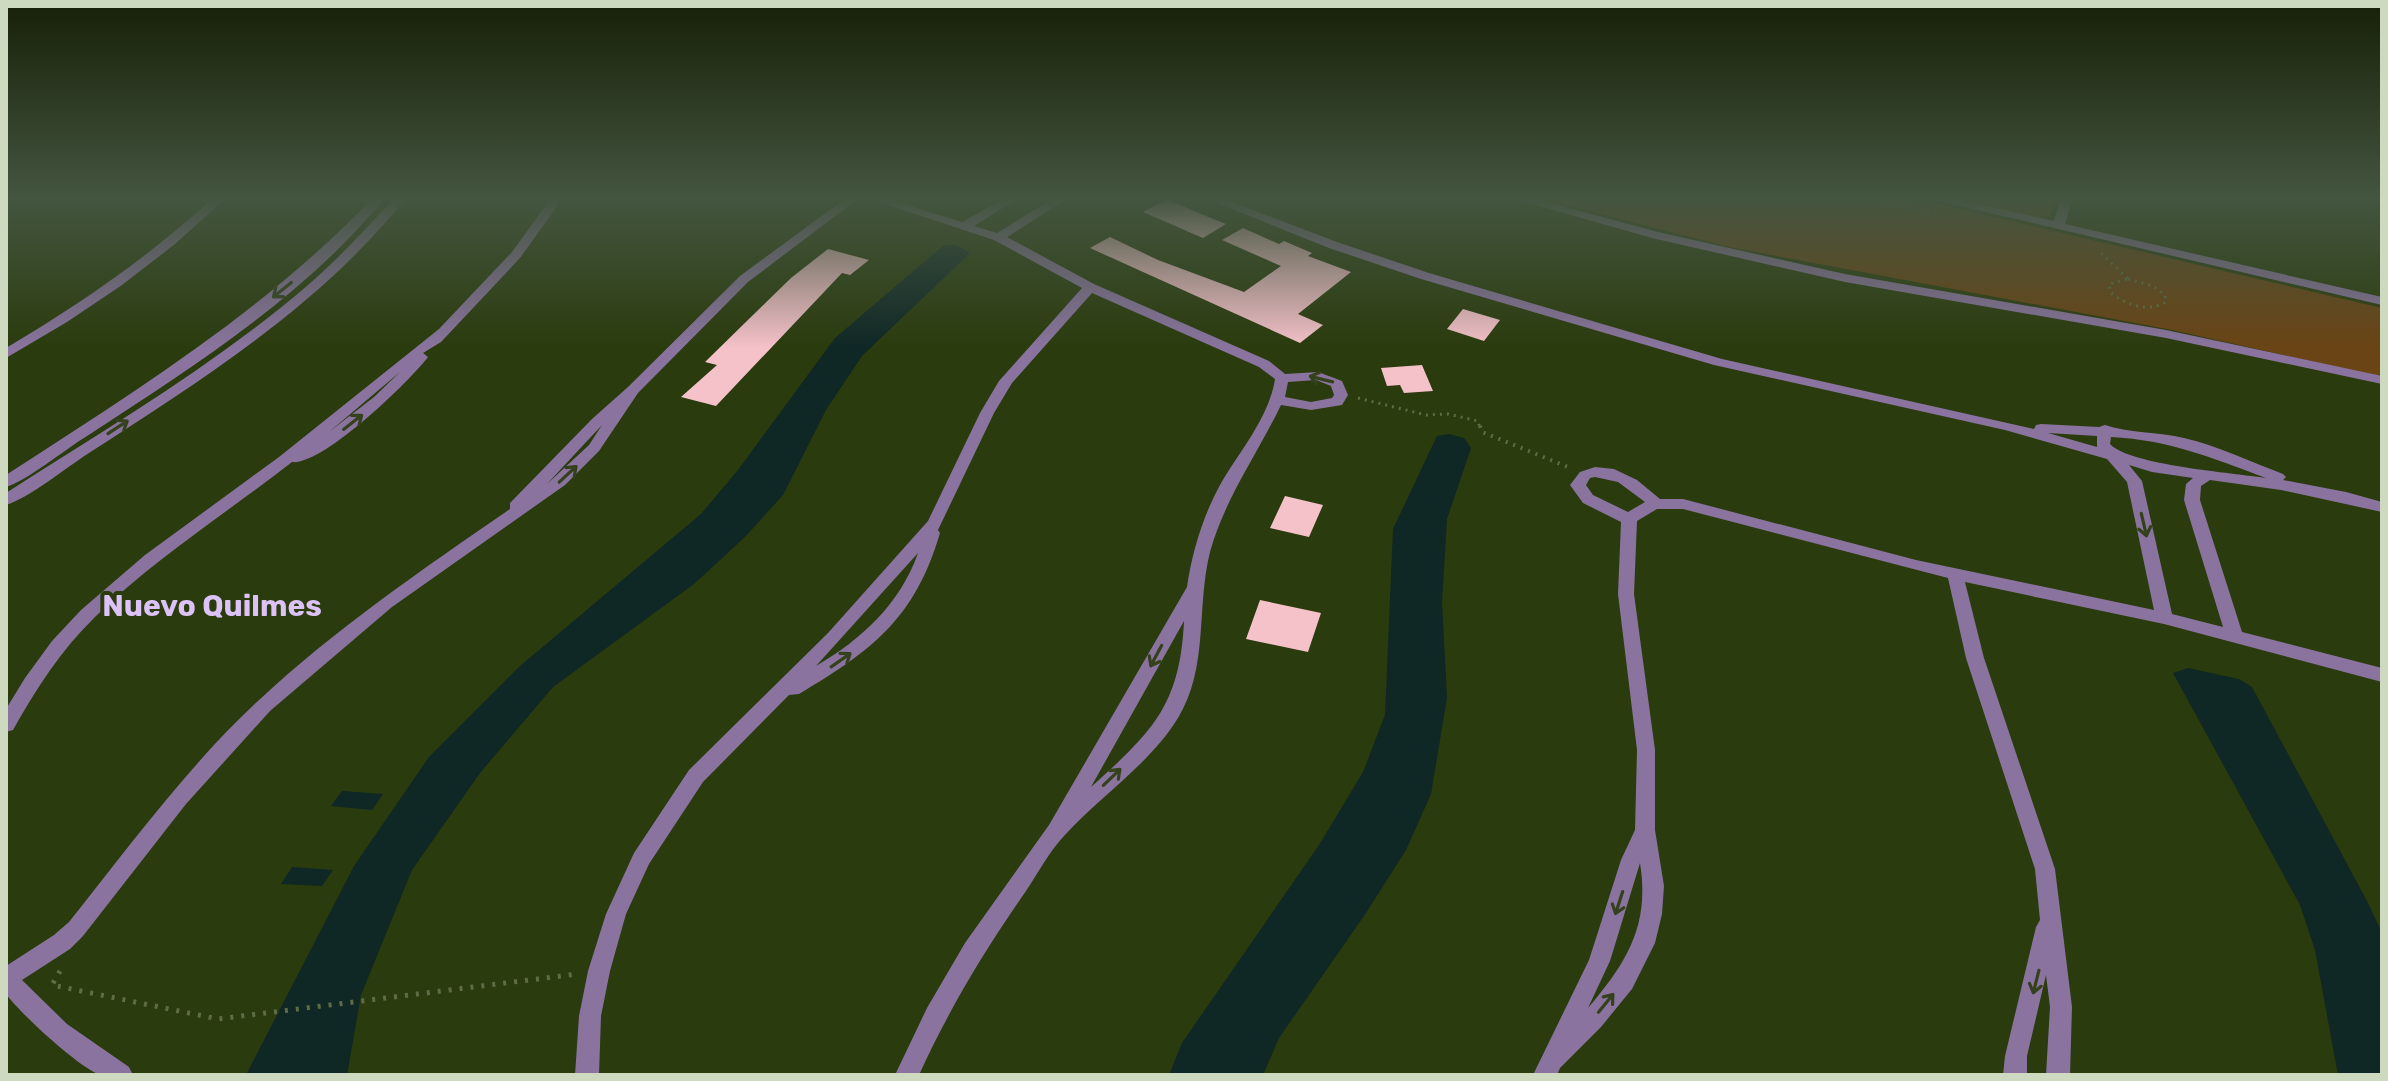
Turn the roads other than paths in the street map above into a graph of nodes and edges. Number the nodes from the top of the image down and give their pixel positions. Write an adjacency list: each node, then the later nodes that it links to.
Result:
1 (161, 248): 12 (street)
2 (329, 248): 18 (street, one-way to 18)
3 (352, 248): 19 (street, one-way to 3)
4 (521, 248): 36 (street)
5 (785, 248): 40 (street)
6 (1019, 248): 10 (street)
7 (1346, 248): 16 (street)
8 (1713, 248): 14 (street)
9 (2158, 248): 11 (street)
10 (1090, 287): 13 (street); 29 (street)
11 (2382, 301)
12 (6, 354)
13 (1282, 378): 15 (street); 15 (street, one-way to 13)
14 (2382, 380)
15 (1279, 400): 31 (street)
16 (2007, 426): 17 (street); 21 (street)
17 (2105, 429): 20 (street); 21 (street)
18 (71, 439): 19 (street); 23 (street)
19 (91, 444): 25 (street)
20 (2199, 447): 22 (street); 24 (street)
21 (2112, 456): 22 (street); 32 (street, one-way to 32)
22 (2206, 475): 24 (street); 33 (street)
23 (6, 482)
24 (2353, 499): 27 (street)
25 (6, 500)
26 (1655, 503): 28 (street); 28 (street); 30 (street)
27 (2382, 507)
28 (1629, 519): 37 (street)
29 (935, 523): 35 (street); 35 (street, one-way to 29)
30 (1955, 574): 32 (street); 39 (street)
31 (1195, 588): 38 (street, one-way to 38); 38 (street, one-way to 31)
32 (2164, 618): 33 (street)
33 (2234, 635): 34 (street)
34 (2382, 675)
35 (774, 700): 43 (street)
36 (6, 725)
37 (1645, 830): 41 (street, one-way to 41); 41 (street, one-way to 37)
38 (1056, 831): 44 (street)
39 (2051, 906): 45 (street, one-way to 45); 46 (street)
40 (7, 977): 42 (street)
41 (1549, 1068)
42 (121, 1075)
43 (587, 1075)
44 (907, 1075)
45 (2015, 1075)
46 (2058, 1075)

